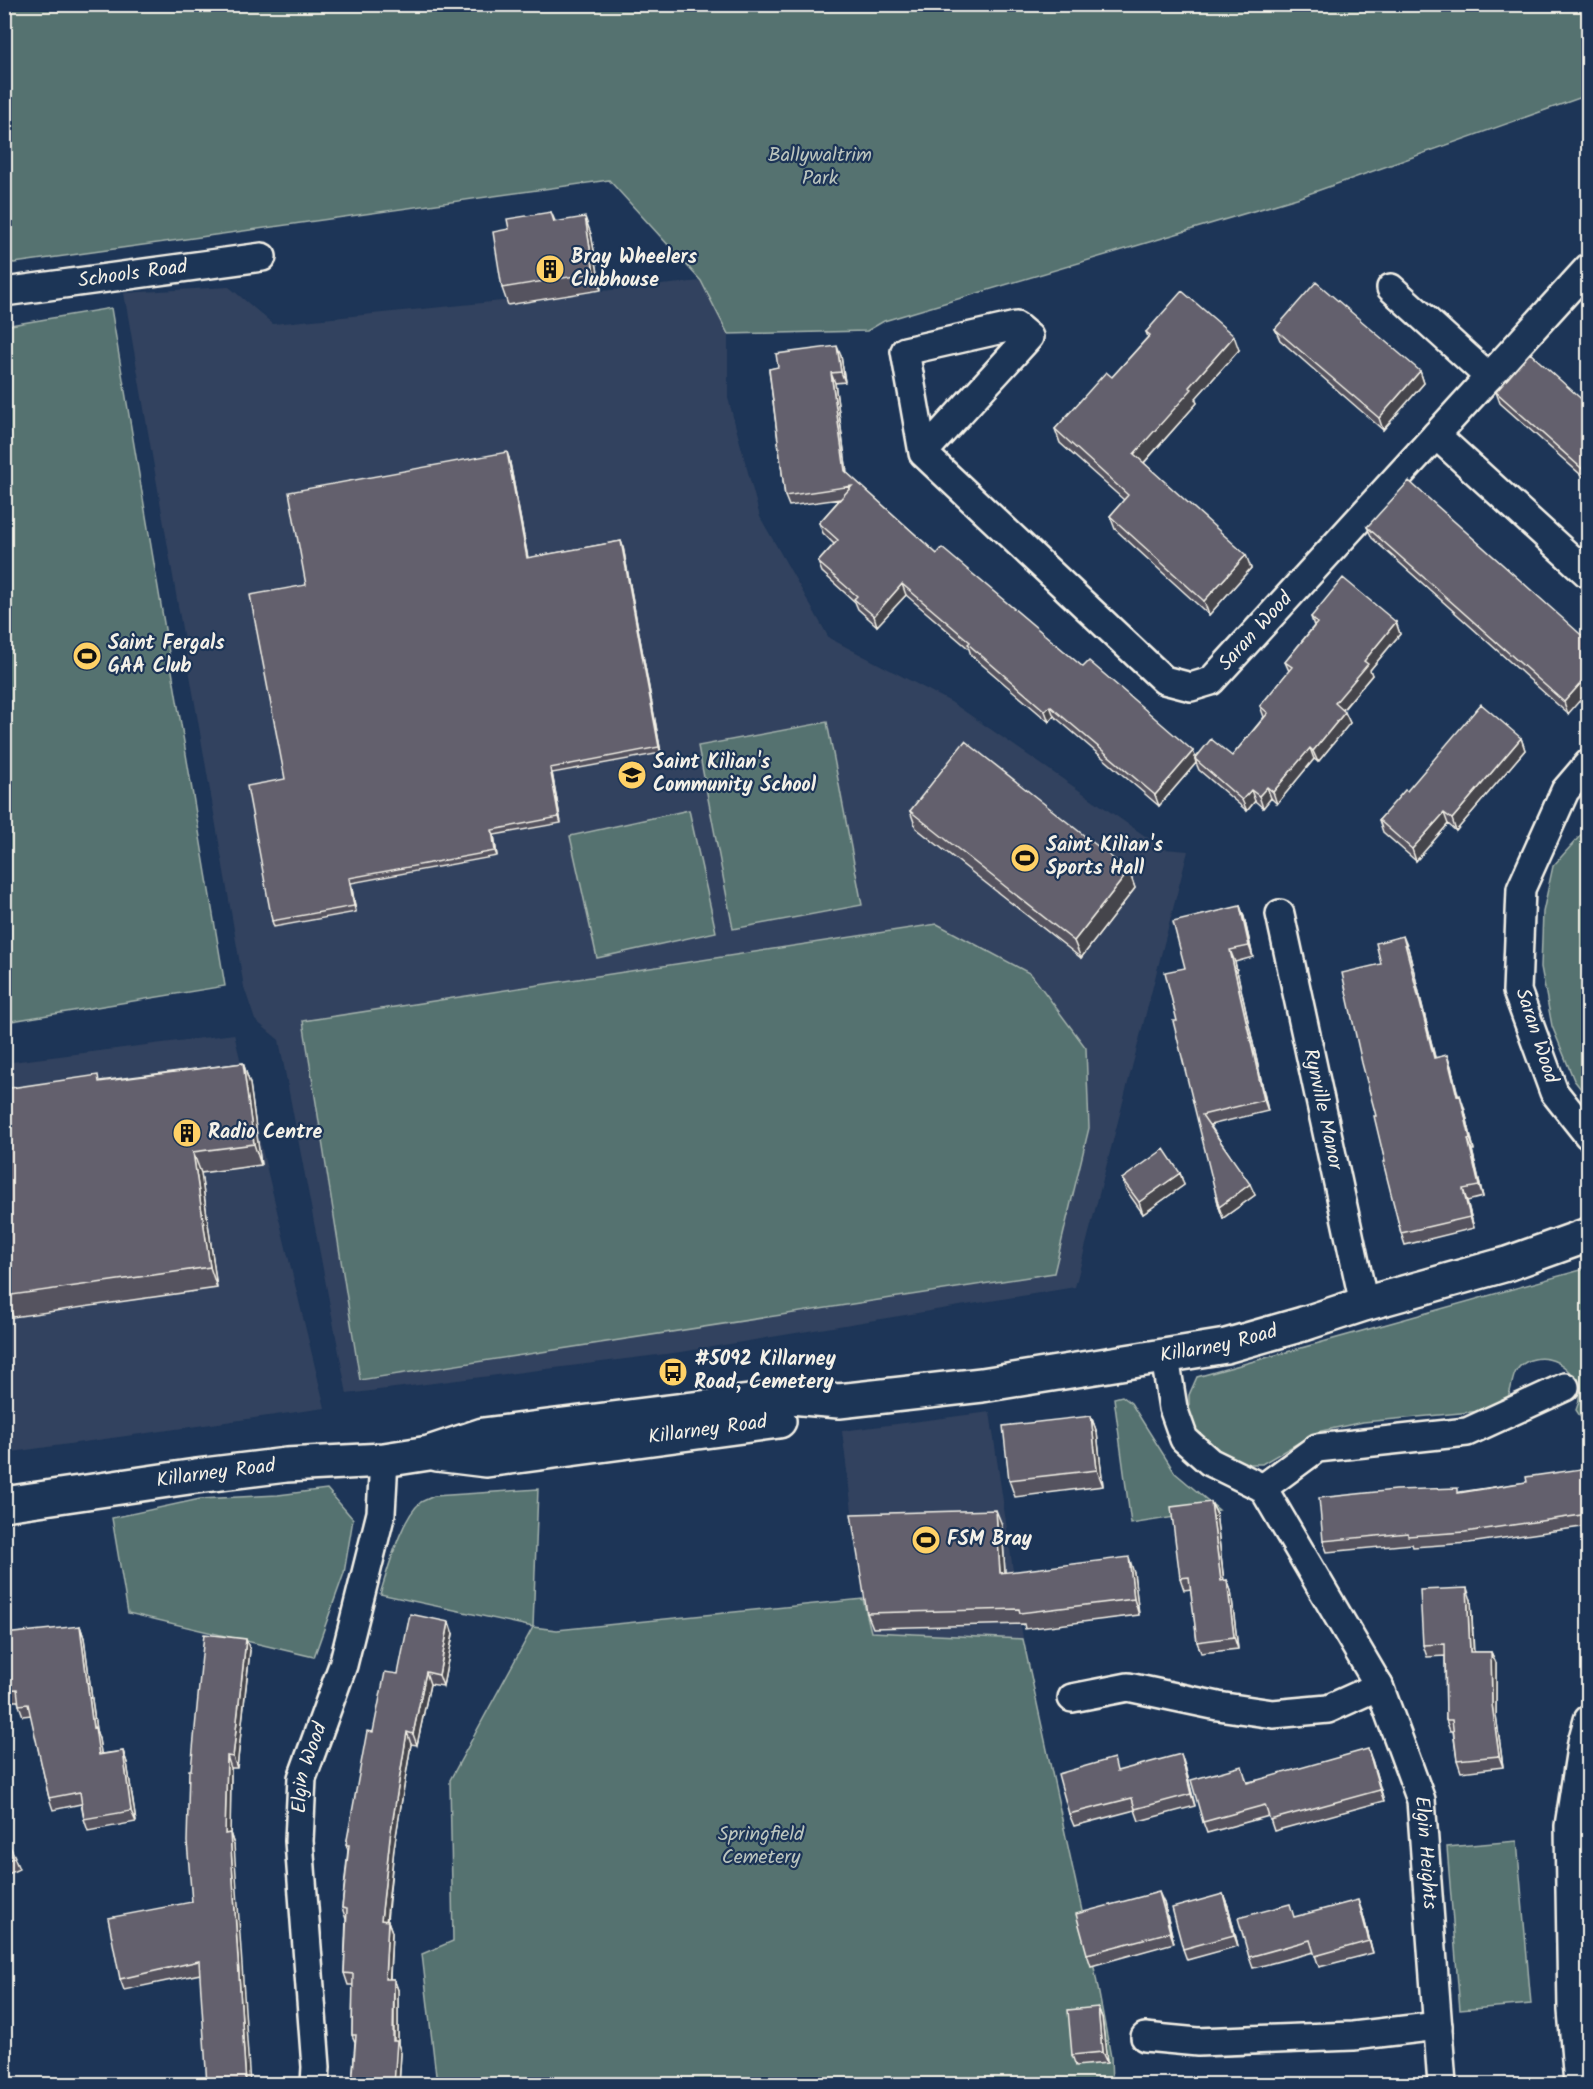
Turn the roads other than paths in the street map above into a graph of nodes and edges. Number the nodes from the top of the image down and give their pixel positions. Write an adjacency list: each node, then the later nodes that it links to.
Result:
1 (262, 258): 4 (street, Schools Road)
2 (1588, 268): 5 (street, Saran Wood)
3 (1391, 288): 5 (street)
4 (4, 292)
5 (1489, 377): 6 (street, Saran Wood)
6 (1436, 435): 7 (street, Saran Wood); 8 (street)
7 (923, 453): 7 (street)
8 (1588, 574)
9 (1588, 764): 11 (street, Saran Wood)
10 (1280, 914): 13 (street, Rynville Manor)
11 (1588, 1135)
12 (1588, 1235): 13 (main road, Killarney Road)
13 (1364, 1304): 14 (main road, Killarney Road)
14 (1165, 1357): 16 (main road, Killarney Road); 17 (street)
15 (1565, 1387): 17 (street)
16 (384, 1460): 18 (main road, Killarney Road); 24 (street, Elgin Wood)
17 (1263, 1488): 19 (street, Elgin Heights)
18 (4, 1504)
19 (1379, 1686): 20 (street); 22 (street, Elgin Heights)
20 (1072, 1698)
21 (1588, 1720): 26 (street)
22 (1438, 2025): 23 (street); 25 (street, Elgin Heights)
23 (1145, 2037)
24 (315, 2085)
25 (1442, 2085)
26 (1578, 2085)

